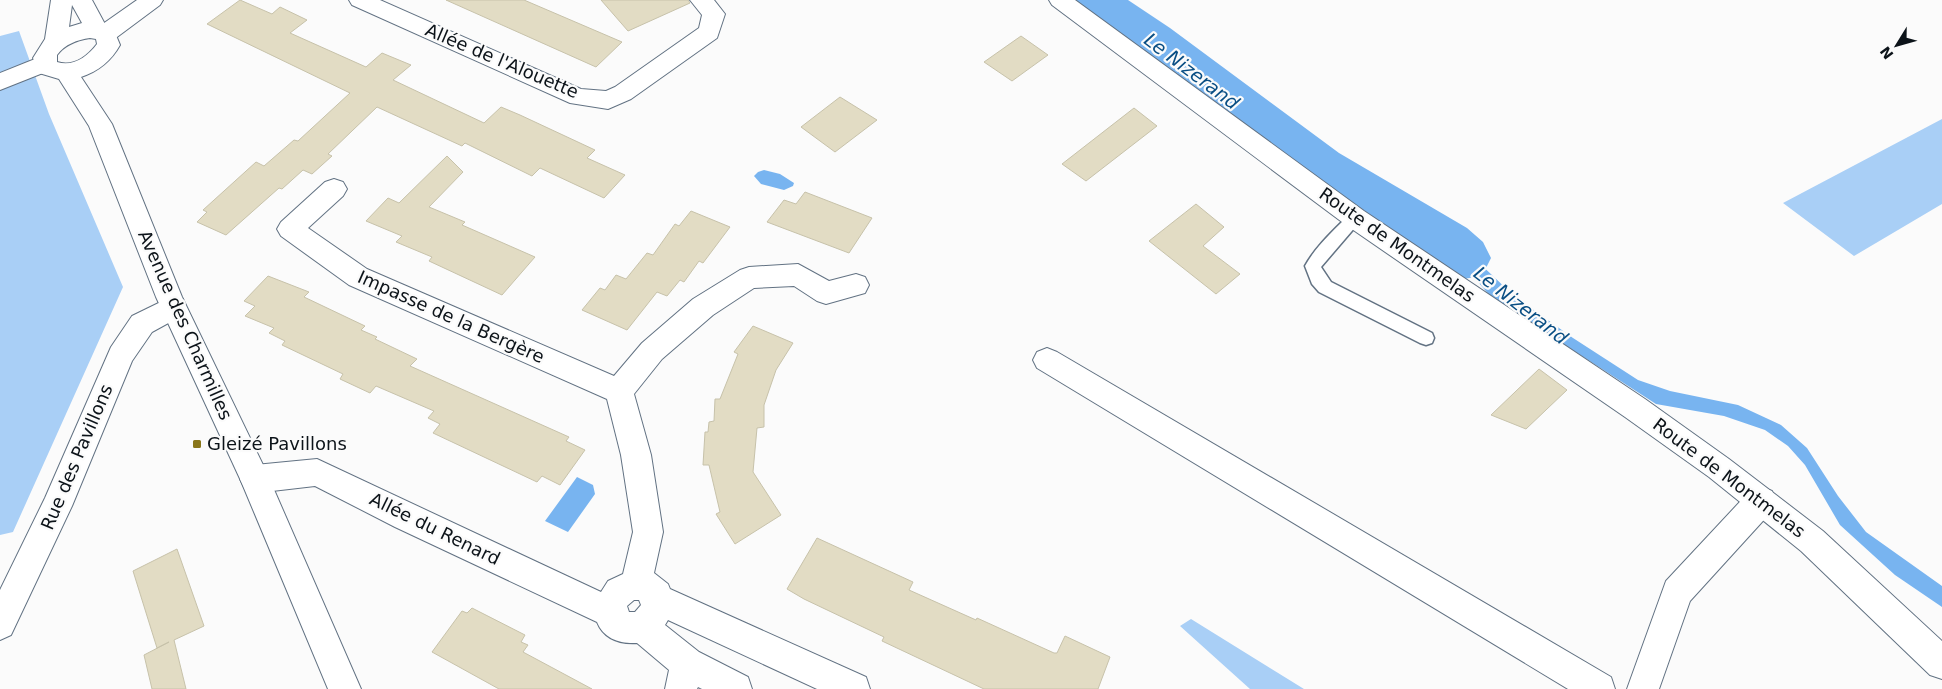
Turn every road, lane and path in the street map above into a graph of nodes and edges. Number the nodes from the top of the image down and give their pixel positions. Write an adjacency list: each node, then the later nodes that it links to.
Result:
1 (62, 0): 8 (street)
2 (81, 0): 7 (street)
3 (152, 0): 7 (street)
4 (360, 0): 5 (street, Allée de l'Alouette)
5 (701, 0)
6 (1060, 0): 15 (street, Route de Montmelas)
7 (101, 32): 8 (street); 9 (street, Avenue des Charmilles)
8 (56, 42): 10 (street)
9 (99, 59): 11 (street); 13 (street, Avenue des Charmilles)
10 (45, 63): 11 (street); 12 (street)
11 (66, 72): 13 (street, Avenue des Charmilles)
12 (0, 82)
13 (100, 124): 17 (street, Avenue des Charmilles)
14 (334, 189): 20 (street, Impasse de la Bergère)
15 (1355, 218): 18 (lane); 22 (street, Route de Montmelas)
16 (856, 285): 20 (street)
17 (173, 307): 21 (street, Avenue des Charmilles); 25 (street, Rue des Pavillons)
18 (1426, 338)
19 (1047, 360): 32 (street)
20 (619, 391): 23 (street)
21 (255, 479): 24 (street, Allée du Renard); 29 (street, Avenue des Charmilles)
22 (1761, 500): 27 (street, Route de Montmelas); 33 (street)
23 (646, 591): 24 (street); 26 (street); 31 (street)
24 (610, 612): 26 (street)
25 (0, 624)
26 (642, 627): 28 (street)
27 (1942, 663)
28 (684, 677): 30 (street)
29 (345, 689)
30 (736, 689)
31 (854, 689)
32 (1599, 689)
33 (1643, 689)

